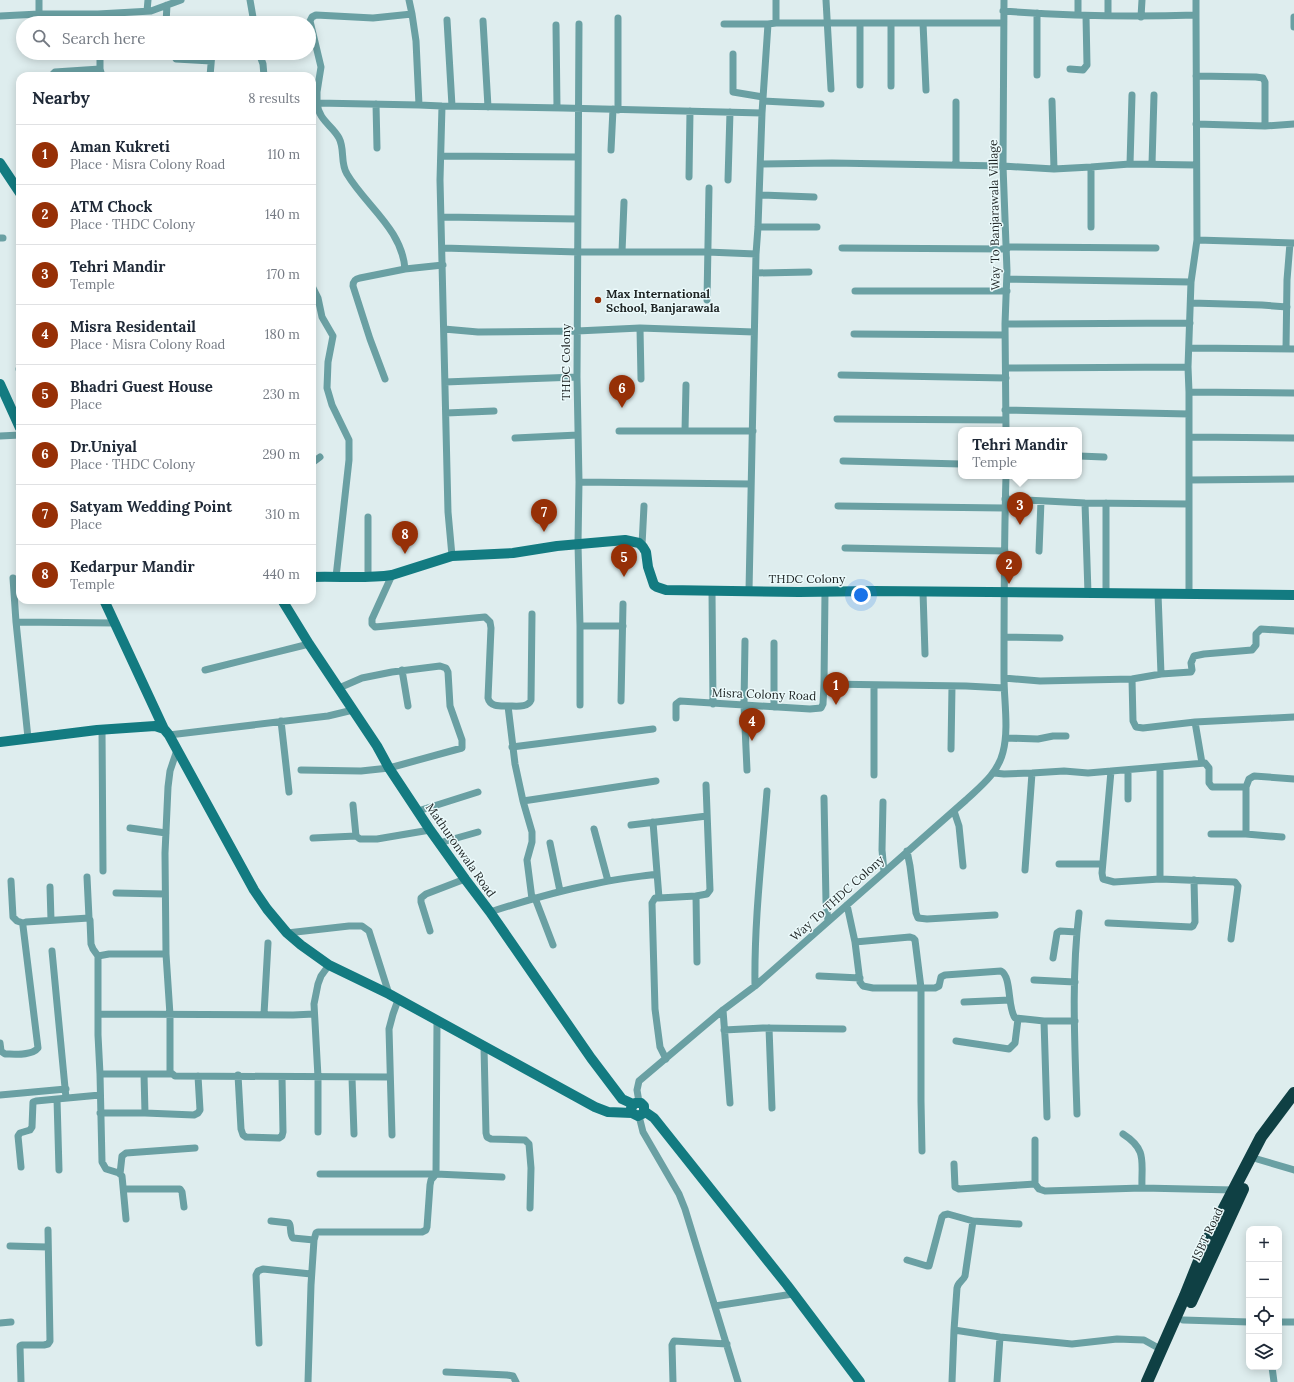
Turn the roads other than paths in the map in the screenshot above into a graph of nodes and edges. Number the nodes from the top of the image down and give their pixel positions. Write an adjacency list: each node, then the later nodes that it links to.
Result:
1 (39, 0): 17 (street)
2 (148, 0): 14 (street)
3 (182, 0): 13 (street)
4 (250, 0): 23 (street)
5 (409, 0): 19 (street)
6 (776, 0): 34 (street)
7 (826, 0): 33 (street)
8 (1004, 0): 15 (street, Way To Banjarawala Village)
9 (1078, 0): 20 (street)
10 (1108, 0): 26 (street)
11 (1142, 0): 28 (street)
12 (1196, 0): 27 (street)
13 (166, 5): 14 (street); 22 (street)
14 (147, 11): 18 (street)
15 (1003, 11): 16 (street); 41 (street, Way To Banjarawala Village)
16 (1037, 13): 20 (street); 54 (street)
17 (39, 14): 18 (street); 21 (street)
18 (98, 14)
19 (412, 14): 24 (street); 68 (street)
20 (1078, 15): 25 (street)
21 (0, 16)
22 (166, 16)
23 (253, 16)
24 (314, 16)
25 (1086, 16): 26 (street); 50 (street)
26 (1108, 16): 28 (street)
27 (1196, 16): 28 (street); 55 (street)
28 (1140, 17)
29 (1294, 17): 43 (street)
30 (618, 18): 74 (street)
31 (447, 20): 70 (street)
32 (483, 21): 71 (street)
33 (827, 22): 34 (street); 35 (street); 58 (street)
34 (776, 23): 40 (street)
35 (860, 23): 36 (street); 56 (street)
36 (891, 23): 37 (street); 57 (street)
37 (923, 23): 41 (street); 59 (street)
38 (579, 24): 73 (street, THDC Colony)
39 (724, 24): 40 (street)
40 (768, 24): 62 (street)
41 (1003, 24): 91 (street, Way To Banjarawala Village)
42 (556, 26): 72 (street)
43 (1294, 27)
44 (316, 46): 65 (street)
45 (733, 54): 62 (street)
46 (100, 60): 51 (street)
47 (194, 60): 49 (street)
48 (262, 60): 53 (street)
49 (212, 61): 52 (street)
50 (1070, 70)
51 (101, 72)
52 (211, 72)
53 (264, 72)
54 (1037, 75)
55 (1196, 76): 78 (street); 80 (street)
56 (860, 85)
57 (891, 86)
58 (832, 89)
59 (926, 90)
60 (1132, 95): 87 (street)
61 (1154, 95): 88 (street)
62 (763, 99): 67 (street); 77 (street)
63 (1052, 101): 93 (street)
64 (956, 102): 90 (street)
65 (317, 103): 66 (street); 117 (street)
66 (376, 104): 68 (street); 81 (street)
67 (820, 104)
68 (419, 105): 69 (street)
69 (442, 106): 70 (street); 83 (street)
70 (452, 106): 71 (street)
71 (488, 107): 72 (street)
72 (557, 108): 73 (street)
73 (579, 109): 74 (street); 84 (street, THDC Colony)
74 (615, 110): 75 (street); 82 (street)
75 (690, 111): 76 (street); 94 (street)
76 (730, 112): 77 (street); 95 (street)
77 (762, 113): 86 (street)
78 (1196, 124): 80 (street); 89 (street)
79 (1294, 124): 80 (street)
80 (1265, 126)
81 (377, 148)
82 (611, 150)
83 (441, 156): 84 (street); 101 (street)
84 (578, 157): 102 (street, THDC Colony)
85 (0, 163): 96 (street)
86 (761, 164): 90 (street); 98 (street)
87 (1130, 164): 88 (street); 92 (street)
88 (1152, 164): 89 (street)
89 (1196, 165): 106 (street)
90 (956, 166): 91 (street)
91 (1003, 166): 93 (street); 110 (street, Way To Banjarawala Village)
92 (1090, 167): 93 (street); 105 (street)
93 (1054, 169)
94 (689, 177)
95 (728, 180)
96 (16, 187)
97 (709, 188): 114 (street)
98 (760, 195): 99 (street); 103 (street)
99 (814, 197)
100 (624, 202): 113 (street)
101 (442, 217): 102 (street); 108 (street)
102 (577, 219): 112 (street, THDC Colony)
103 (758, 227): 104 (street); 115 (street)
104 (817, 227)
105 (1091, 227)
106 (1198, 240): 107 (street); 121 (street)
107 (1292, 243): 127 (street)
108 (442, 248): 112 (street); 116 (street)
109 (842, 248): 110 (street)
110 (1007, 248): 111 (street); 120 (street, Way To Banjarawala Village)
111 (1156, 248)
112 (578, 252): 113 (street); 132 (street, THDC Colony)
113 (622, 252): 114 (street)
114 (708, 252): 115 (street); 125 (street)
115 (756, 254): 119 (street)
116 (442, 265): 117 (street); 131 (street)
117 (405, 268): 145 (street)
118 (809, 272): 119 (street)
119 (756, 273): 133 (street)
120 (1007, 279): 121 (street); 123 (street, Way To Banjarawala Village)
121 (1191, 282): 126 (street)
122 (855, 291): 123 (street)
123 (1007, 291): 129 (street, Way To Banjarawala Village)
124 (316, 294): 196 (street)
125 (707, 300)
126 (1191, 303): 127 (street); 128 (street)
127 (1287, 307): 137 (street)
128 (1190, 323): 129 (street); 136 (street)
129 (1006, 324): 135 (street, Way To Banjarawala Village)
130 (640, 328): 132 (street); 133 (street); 143 (street)
131 (444, 329): 132 (street); 146 (street)
132 (577, 330): 142 (street, THDC Colony)
133 (754, 332): 161 (street)
134 (854, 334): 135 (street)
135 (1005, 335): 140 (street, Way To Banjarawala Village)
136 (1189, 348): 137 (street); 139 (street)
137 (1286, 349): 138 (street)
138 (1294, 349)
139 (1188, 367): 140 (street); 149 (street)
140 (1006, 368): 144 (street, Way To Banjarawala Village)
141 (841, 375): 144 (street)
142 (577, 377): 146 (street); 163 (street, THDC Colony)
143 (641, 378)
144 (1006, 378): 151 (street, Way To Banjarawala Village)
145 (385, 379)
146 (445, 382): 154 (street)
147 (0, 384): 152 (street)
148 (686, 385): 160 (street)
149 (1189, 392): 150 (street); 155 (street)
150 (1294, 393)
151 (1005, 410): 155 (street); 157 (street, Way To Banjarawala Village)
152 (16, 411)
153 (494, 411): 154 (street)
154 (446, 413): 193 (street)
155 (1189, 414): 165 (street)
156 (837, 419): 157 (street)
157 (1006, 420): 158 (street, Way To Banjarawala Village)
158 (1006, 427)
159 (619, 431): 160 (street)
160 (686, 431): 161 (street)
161 (753, 431): 178 (street)
162 (16, 435): 164 (street)
163 (578, 435): 166 (street); 177 (street, THDC Colony)
164 (0, 436)
165 (1189, 437): 167 (street); 176 (street)
166 (515, 438)
167 (1294, 438)
168 (1082, 456): 170 (street)
169 (320, 457): 171 (street)
170 (1104, 457)
171 (316, 460)
172 (843, 461): 173 (street)
173 (958, 464)
174 (1006, 479): 179 (street)
175 (1294, 479): 176 (street)
176 (1189, 480): 183 (street)
177 (579, 482): 178 (street); 188 (street, THDC Colony)
178 (751, 484): 200 (street)
179 (1005, 499): 180 (street); 186 (street)
180 (1041, 501): 181 (street); 192 (street)
181 (1086, 503): 182 (street); 205 (street)
182 (1106, 503): 183 (street); 206 (street)
183 (1189, 504): 208 (street)
184 (644, 506): 189 (street)
185 (838, 506): 186 (street)
186 (1004, 508): 191 (street)
187 (368, 517): 197 (street)
188 (578, 544): 189 (street); 193 (street); 217 (street, THDC Colony)
189 (642, 546): 201 (street, THDC Colony)
190 (845, 548): 191 (street)
191 (1005, 551): 204 (street)
192 (1039, 551)
193 (452, 556): 194 (street)
194 (392, 575): 197 (street); 240 (street)
195 (316, 577): 196 (street)
196 (336, 577): 197 (street)
197 (368, 577)
198 (13, 578): 199 (street)
199 (16, 589)
200 (749, 590): 201 (street, THDC Colony); 202 (street, THDC Colony)
201 (712, 591): 236 (street)
202 (825, 592): 203 (street, THDC Colony); 230 (street, Misra Colony Road)
203 (923, 592): 204 (street, THDC Colony); 225 (street)
204 (1004, 593): 205 (street, THDC Colony); 220 (street)
205 (1088, 593): 206 (street, THDC Colony)
206 (1106, 594): 207 (street, THDC Colony)
207 (1158, 594): 208 (street, THDC Colony); 228 (street)
208 (1189, 594): 209 (street, THDC Colony)
209 (1294, 595)
210 (17, 604): 215 (street)
211 (106, 604): 216 (street)
212 (284, 604): 224 (street, Mathuronwala Road)
213 (623, 604): 218 (street)
214 (532, 614): 240 (street)
215 (16, 622): 216 (street); 251 (street)
216 (115, 623): 249 (street)
217 (580, 626): 218 (street); 237 (street, THDC Colony)
218 (623, 626): 235 (street)
219 (1294, 630): 228 (street)
220 (1004, 637): 221 (street); 231 (street)
221 (1060, 638)
222 (745, 641): 238 (street)
223 (774, 643): 241 (street)
224 (309, 644): 226 (street); 234 (street, Mathuronwala Road)
225 (925, 654)
226 (206, 670)
227 (402, 670): 234 (street); 239 (street); 258 (street)
228 (1161, 674): 229 (street)
229 (1132, 679): 231 (street); 246 (street)
230 (824, 684): 232 (street); 241 (street, Misra Colony Road)
231 (1004, 684): 233 (street); 252 (street, Way To THDC Colony)
232 (874, 685): 233 (street); 266 (street)
233 (952, 686): 255 (street)
234 (339, 688): 242 (street, Mathuronwala Road)
235 (621, 700)
236 (713, 704): 238 (street, Misra Colony Road); 244 (street, Misra Colony Road)
237 (580, 705)
238 (744, 705): 241 (street, Misra Colony Road); 261 (street)
239 (408, 706)
240 (508, 706): 254 (street)
241 (774, 707)
242 (353, 710): 245 (street); 258 (street, Mathuronwala Road)
243 (1294, 717): 246 (street)
244 (676, 718)
245 (281, 721): 249 (street); 272 (street)
246 (1195, 722): 257 (street)
247 (102, 729): 249 (street); 251 (street); 300 (street)
248 (653, 729): 254 (street)
249 (166, 732): 256 (street)
250 (1066, 736): 252 (street)
251 (28, 738): 253 (street)
252 (1006, 738): 264 (street, Way To THDC Colony)
253 (0, 742)
254 (512, 747): 276 (street)
255 (951, 749)
256 (177, 750): 288 (street); 328 (street)
257 (1202, 763): 259 (street); 270 (street)
258 (388, 768): 260 (street); 279 (street, Mathuronwala Road)
259 (1160, 768): 262 (street); 306 (street)
260 (302, 770)
261 (747, 770)
262 (1128, 770): 263 (street); 275 (street)
263 (1110, 771): 265 (street); 298 (street)
264 (994, 773): 265 (street); 280 (street, Way To THDC Colony)
265 (1032, 773): 301 (street)
266 (874, 775)
267 (1294, 779): 270 (street)
268 (656, 781): 276 (street)
269 (706, 785): 281 (street)
270 (1246, 787): 290 (street)
271 (767, 791): 343 (street)
272 (289, 792)
273 (478, 792): 279 (street)
274 (824, 798): 323 (street)
275 (1128, 799)
276 (523, 802): 315 (street)
277 (883, 802): 302 (street)
278 (353, 805): 291 (street)
279 (418, 811): 286 (street, Mathuronwala Road)
280 (954, 811): 296 (street, Way To THDC Colony); 299 (street)
281 (707, 816): 282 (street); 314 (street)
282 (653, 822): 283 (street); 303 (street)
283 (631, 825)
284 (130, 828): 288 (street)
285 (594, 829): 309 (street)
286 (430, 830): 291 (street); 294 (street, Mathuronwala Road)
287 (478, 832): 294 (street)
288 (166, 833): 313 (street)
289 (1211, 834): 290 (street)
290 (1246, 834): 292 (street)
291 (356, 836): 293 (street)
292 (1282, 837)
293 (313, 838)
294 (439, 843): 305 (street, Mathuronwala Road)
295 (550, 843): 311 (street)
296 (907, 851): 302 (street, Way To THDC Colony); 320 (street)
297 (1059, 864): 298 (street)
298 (1102, 864): 306 (street)
299 (963, 866)
300 (103, 870)
301 (1025, 870)
302 (884, 872): 317 (street, Way To THDC Colony)
303 (657, 874): 309 (street); 316 (street)
304 (87, 877): 321 (street)
305 (465, 879): 318 (street, Mathuronwala Road); 326 (street)
306 (1160, 879): 308 (street)
307 (11, 880): 324 (street)
308 (1194, 880): 325 (street); 329 (street)
309 (608, 881): 311 (street)
310 (50, 887): 322 (street)
311 (560, 891): 315 (street)
312 (116, 893): 313 (street)
313 (165, 894): 334 (street)
314 (696, 896): 316 (street); 337 (street)
315 (534, 898): 318 (street); 332 (street)
316 (659, 898): 364 (street)
317 (847, 905): 323 (street, Way To THDC Colony); 330 (street)
318 (490, 912): 383 (street, Mathuronwala Road)
319 (1079, 913): 327 (street)
320 (995, 915)
321 (89, 918): 322 (street); 335 (street)
322 (52, 920): 324 (street)
323 (828, 921): 343 (street, Way To THDC Colony)
324 (23, 923): 362 (street)
325 (1108, 923)
326 (430, 931)
327 (1077, 932): 336 (street); 342 (street)
328 (286, 933): 338 (street); 345 (street)
329 (1231, 939)
330 (855, 942): 340 (street); 344 (street)
331 (268, 943): 352 (street)
332 (553, 945)
333 (52, 950): 374 (street)
334 (166, 954): 335 (street); 351 (street)
335 (98, 956): 350 (street)
336 (1053, 958)
337 (697, 962)
338 (329, 965): 345 (street); 353 (street)
339 (819, 976): 340 (street)
340 (860, 978): 344 (street)
341 (1034, 980): 342 (street)
342 (1076, 982): 357 (street)
343 (755, 986): 349 (street, Way To THDC Colony)
344 (920, 988): 347 (street); 394 (street)
345 (389, 994): 346 (street)
346 (398, 1000): 355 (street); 372 (street)
347 (1010, 1000): 348 (street); 354 (street)
348 (964, 1002)
349 (723, 1010): 360 (street); 364 (street, Way To THDC Colony)
350 (99, 1014): 351 (street); 365 (street)
351 (170, 1014): 352 (street); 367 (street)
352 (264, 1014): 353 (street)
353 (314, 1014): 371 (street)
354 (1018, 1019): 356 (street); 361 (street)
355 (437, 1021): 363 (street); 402 (street)
356 (1044, 1021): 357 (street); 387 (street)
357 (1074, 1021): 386 (street)
358 (769, 1028): 359 (street); 360 (street); 382 (street)
359 (843, 1029)
360 (724, 1030): 381 (street)
361 (956, 1041)
362 (0, 1042)
363 (484, 1047): 383 (street); 409 (street)
364 (666, 1059): 383 (street, Way To THDC Colony)
365 (100, 1074): 366 (street); 377 (street)
366 (144, 1074): 367 (street); 384 (street)
367 (171, 1074): 369 (street)
368 (238, 1075): 369 (street); 370 (street); 370 (street)
369 (198, 1076): 384 (street)
370 (282, 1076): 371 (street)
371 (318, 1077): 373 (street); 388 (street)
372 (390, 1077): 373 (street); 391 (street)
373 (352, 1078): 389 (street)
374 (66, 1089): 376 (street); 378 (street)
375 (1294, 1093): 407 (highway)
376 (0, 1094)
377 (100, 1095): 378 (street); 385 (street)
378 (66, 1098): 379 (street)
379 (57, 1099): 397 (street); 398 (street)
380 (1294, 1102): 395 (highway, ISBT Road)
381 (730, 1103)
382 (772, 1108)
383 (637, 1109): 420 (street, Mathuronwala Road); 421 (street, Way To THDC Colony)
384 (145, 1113): 385 (street)
385 (100, 1114): 400 (street)
386 (1077, 1114)
387 (1047, 1117)
388 (318, 1132)
389 (354, 1134)
390 (1123, 1134): 405 (street)
391 (392, 1135)
392 (1035, 1140): 404 (street)
393 (195, 1148): 400 (street)
394 (922, 1151)
395 (1257, 1159): 399 (street); 422 (highway, ISBT Road)
396 (954, 1164): 404 (street)
397 (21, 1167)
398 (59, 1170)
399 (1294, 1170)
400 (120, 1174): 406 (street)
401 (320, 1174): 402 (street)
402 (436, 1174): 403 (street); 415 (street)
403 (502, 1177)
404 (1035, 1184): 405 (street)
405 (1142, 1188): 407 (street)
406 (124, 1189): 408 (street); 410 (street)
407 (1234, 1190): 432 (highway)
408 (184, 1207)
409 (530, 1208)
410 (126, 1219)
411 (973, 1221): 413 (street); 418 (street); 428 (street)
412 (271, 1222): 415 (street)
413 (1018, 1224)
414 (48, 1230): 417 (street)
415 (314, 1240): 419 (street)
416 (10, 1246): 417 (street)
417 (47, 1247): 435 (street)
418 (907, 1260)
419 (311, 1274): 430 (street); 436 (street)
420 (793, 1294): 421 (street); 440 (street, Mathuronwala Road)
421 (715, 1306): 431 (street, Way To THDC Colony)
422 (1183, 1320): 424 (street); 444 (highway, ISBT Road)
423 (11, 1322): 427 (street)
424 (1246, 1322)
425 (1282, 1322): 426 (street)
426 (1294, 1322)
427 (0, 1323)
428 (954, 1330): 429 (street); 441 (street)
429 (1000, 1337): 432 (street); 442 (street)
430 (259, 1342)
431 (727, 1344): 438 (street); 439 (street, Way To THDC Colony)
432 (1162, 1350): 443 (highway)
433 (1272, 1370): 445 (street)
434 (446, 1372): 437 (street)
435 (21, 1382)
436 (308, 1382)
437 (516, 1382)
438 (674, 1382)
439 (738, 1382)
440 (860, 1382)
441 (952, 1382)
442 (996, 1382)
443 (1147, 1382)
444 (1154, 1382)
445 (1274, 1382)

